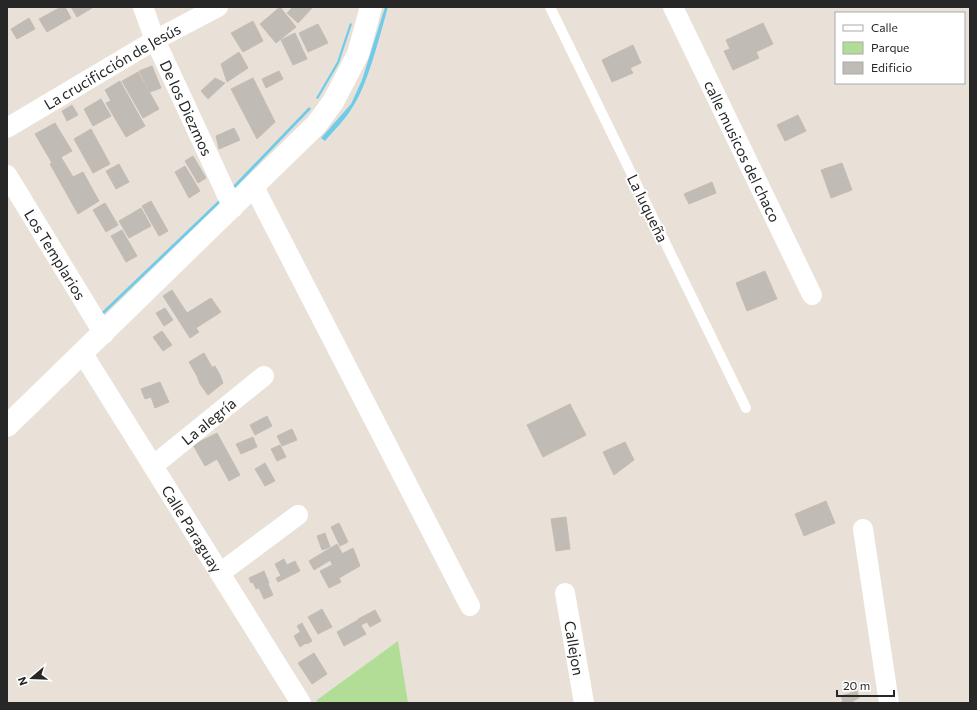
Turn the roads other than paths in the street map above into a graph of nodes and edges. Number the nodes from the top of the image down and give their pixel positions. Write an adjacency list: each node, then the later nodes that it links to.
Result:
1 (143, 7): 6 (street, De los Diezmos)
2 (218, 7): 6 (street, La crucificción de Jesús)
3 (371, 7): 9 (street)
4 (550, 7): 15 (lane, La luqueña)
5 (672, 7): 11 (street, calle musicos del chaco)
6 (155, 40): 7 (street, La crucificción de Jesús); 10 (street, De los Diezmos)
7 (7, 128)
8 (7, 175): 12 (street, Los Templarios)
9 (254, 187): 10 (street); 22 (street)
10 (233, 208): 12 (street)
11 (812, 295)
12 (104, 334): 13 (street)
13 (83, 354): 16 (street); 17 (street, Calle Paraguay)
14 (264, 376): 17 (street, La alegría)
15 (746, 408)
16 (7, 426)
17 (154, 466): 20 (street, Calle Paraguay)
18 (298, 515): 20 (street)
19 (863, 529): 25 (street)
20 (220, 573): 23 (street, Calle Paraguay)
21 (564, 593): 24 (street, Callejon)
22 (470, 606)
23 (301, 703)
24 (584, 703)
25 (889, 703)

